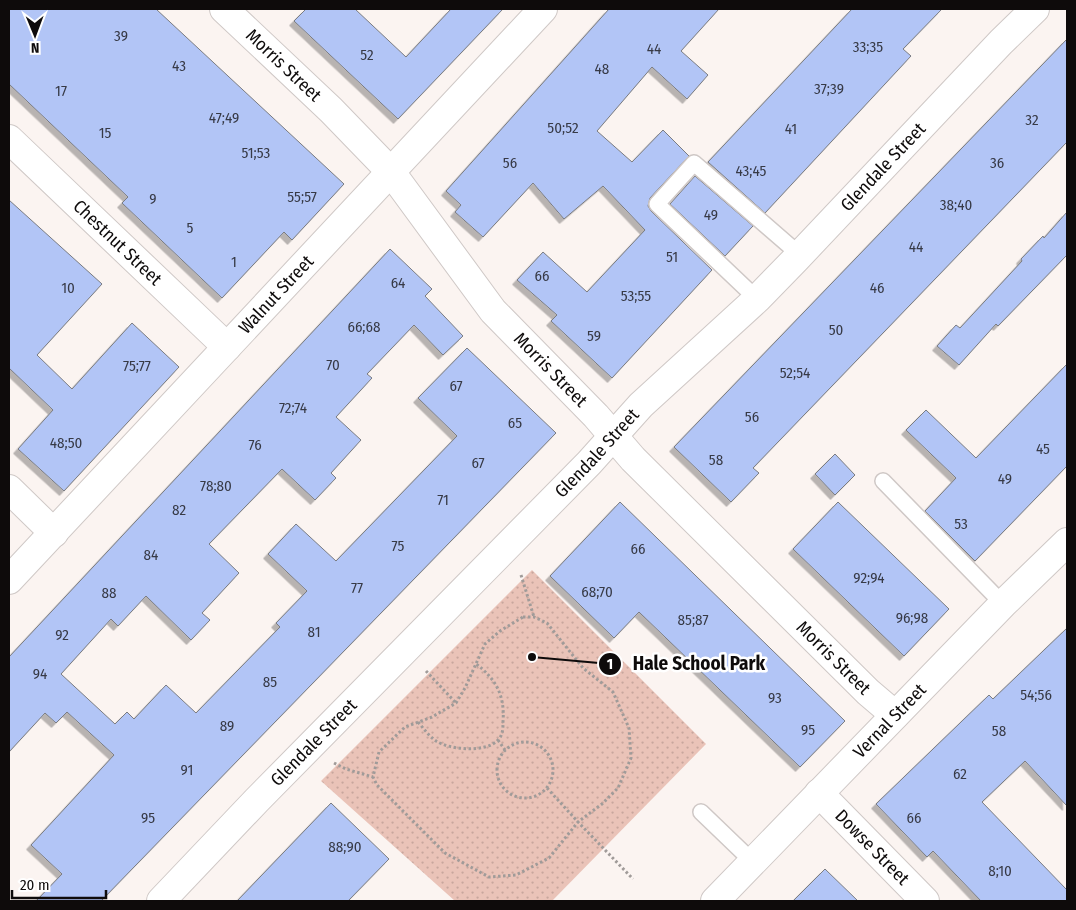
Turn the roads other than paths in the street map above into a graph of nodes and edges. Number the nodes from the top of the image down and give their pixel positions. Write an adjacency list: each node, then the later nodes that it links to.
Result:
1 (224, 9): 5 (street, Morris Street)
2 (543, 9): 5 (street, Walnut Street)
3 (1034, 9): 6 (street, Glendale Street)
4 (9, 139): 8 (street, Chestnut Street)
5 (391, 172): 8 (street, Walnut Street); 9 (street, Morris Street)
6 (800, 255): 7 (street, Glendale Street); 7 (lane)
7 (757, 299): 9 (street, Glendale Street)
8 (228, 347): 12 (street, Walnut Street)
9 (614, 436): 16 (street, Morris Street); 20 (street, Glendale Street)
10 (883, 481): 15 (lane)
11 (9, 489): 12 (street)
12 (54, 533): 14 (street, Walnut Street)
13 (1067, 542): 15 (street, Vernal Street)
14 (9, 580)
15 (1003, 604): 16 (street, Vernal Street)
16 (895, 715): 17 (street, Vernal Street)
17 (819, 793): 19 (street, Vernal Street); 22 (street, Dowse Street)
18 (701, 812): 19 (lane)
19 (753, 862): 21 (street, Vernal Street)
20 (162, 901)
21 (716, 901)
22 (925, 901)

